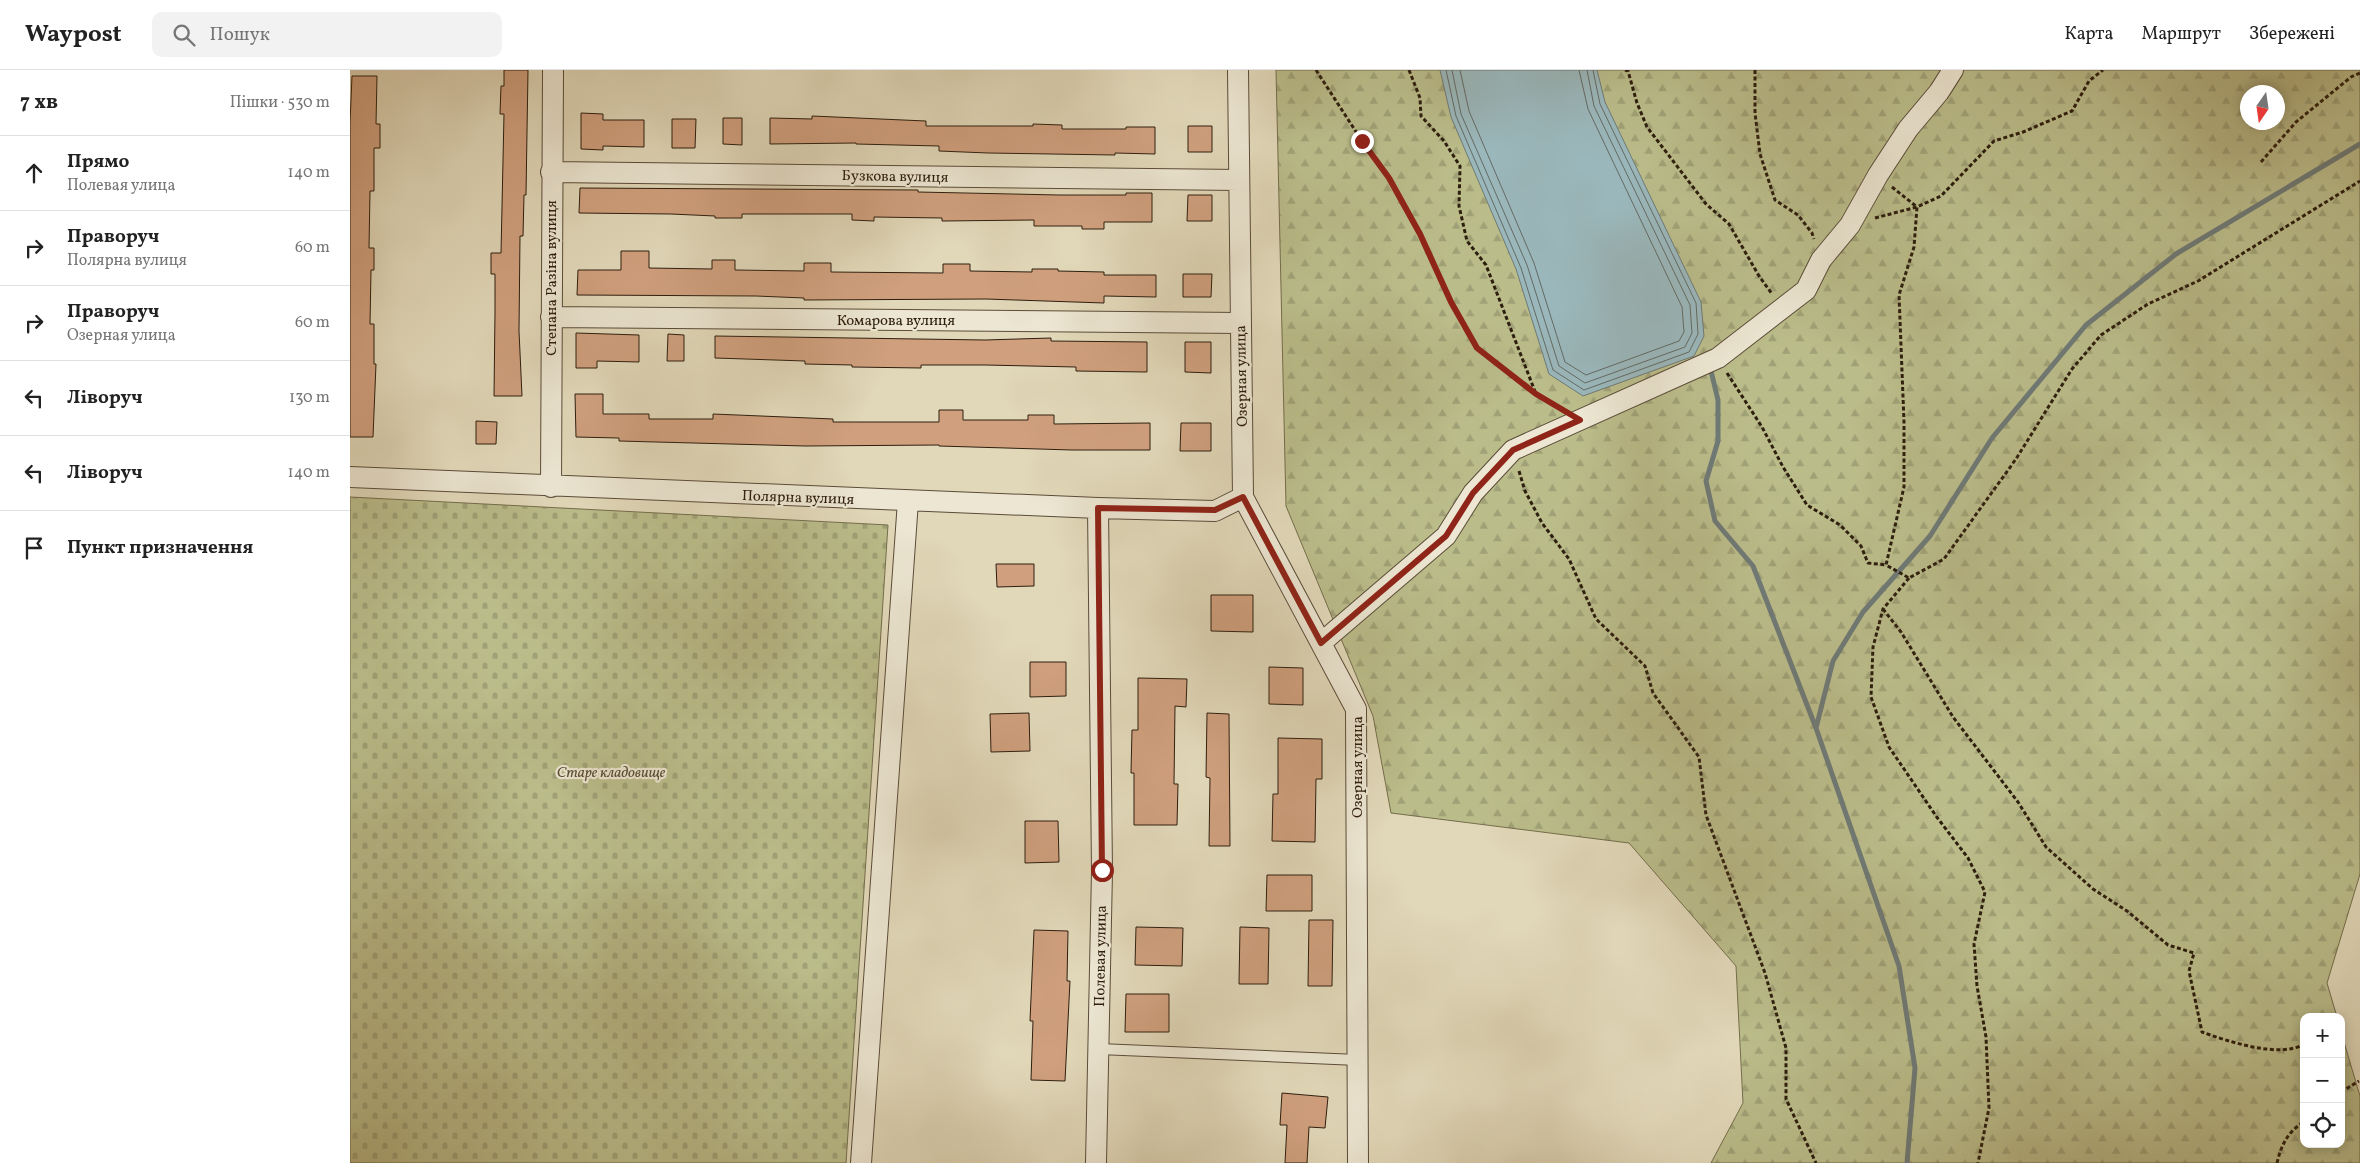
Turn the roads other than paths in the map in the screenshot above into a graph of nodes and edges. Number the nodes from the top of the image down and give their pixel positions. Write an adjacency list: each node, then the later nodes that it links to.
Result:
1 (553, 70): 4 (street, Степана Разіна вулиця)
2 (1238, 70): 5 (street, Озерная улица)
3 (1953, 70): 13 (street)
4 (551, 172): 5 (street, Бузкова вулиця); 6 (street, Степана Разіна вулиця)
5 (1239, 180): 7 (street, Озерная улица)
6 (551, 317): 7 (street, Комарова вулиця); 9 (street, Степана Разіна вулиця)
7 (1241, 323): 10 (street, Озерная улица)
8 (350, 477): 9 (street, Полярна вулиця)
9 (551, 486): 11 (street, Полярна вулиця)
10 (1243, 497): 12 (street, Полярна вулиця); 13 (street, Озерная улица)
11 (908, 502): 12 (street, Полярна вулиця); 16 (street)
12 (1098, 508): 14 (street, Полевая улица)
13 (1321, 643): 15 (street, Озерная улица)
14 (1098, 1049): 15 (lane); 17 (street, Полевая улица)
15 (1358, 1060): 18 (street, Озерная улица)
16 (862, 1163)
17 (1096, 1163)
18 (1358, 1163)

